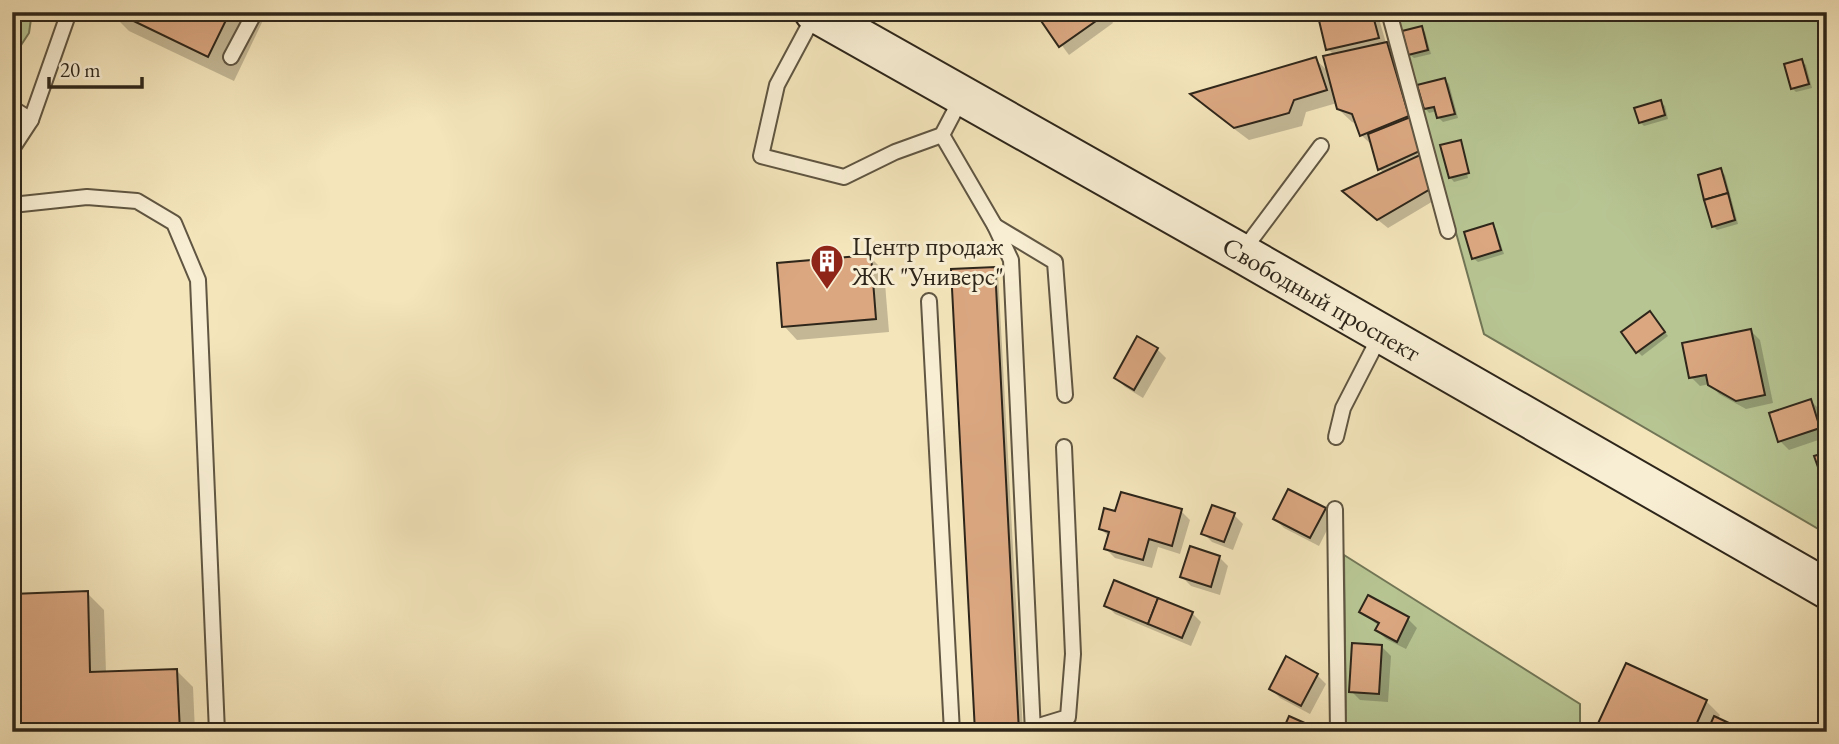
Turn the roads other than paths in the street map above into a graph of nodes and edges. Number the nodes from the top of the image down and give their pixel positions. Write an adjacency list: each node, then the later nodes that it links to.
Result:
1 (69, 12): 8 (lane)
2 (255, 12): 5 (lane)
3 (1390, 12): 14 (lane)
4 (815, 13): 6 (main road, Свободный проспект); 9 (lane)
5 (232, 57)
6 (962, 96): 9 (lane); 15 (main road, Свободный проспект)
7 (12, 108): 8 (lane)
8 (31, 120): 11 (lane)
9 (942, 135): 13 (lane)
10 (1321, 146): 15 (lane)
11 (12, 149)
12 (12, 205): 24 (lane)
13 (995, 226): 18 (lane); 23 (lane)
14 (1448, 231)
15 (1241, 253): 17 (main road, Свободный проспект)
16 (929, 302): 25 (lane)
17 (1382, 333): 19 (lane); 22 (main road, Свободный проспект)
18 (1065, 395)
19 (1336, 437)
20 (1064, 447): 23 (lane)
21 (1335, 509): 26 (lane)
22 (1827, 589)
23 (1032, 730)
24 (217, 732)
25 (952, 732)
26 (1338, 732)

